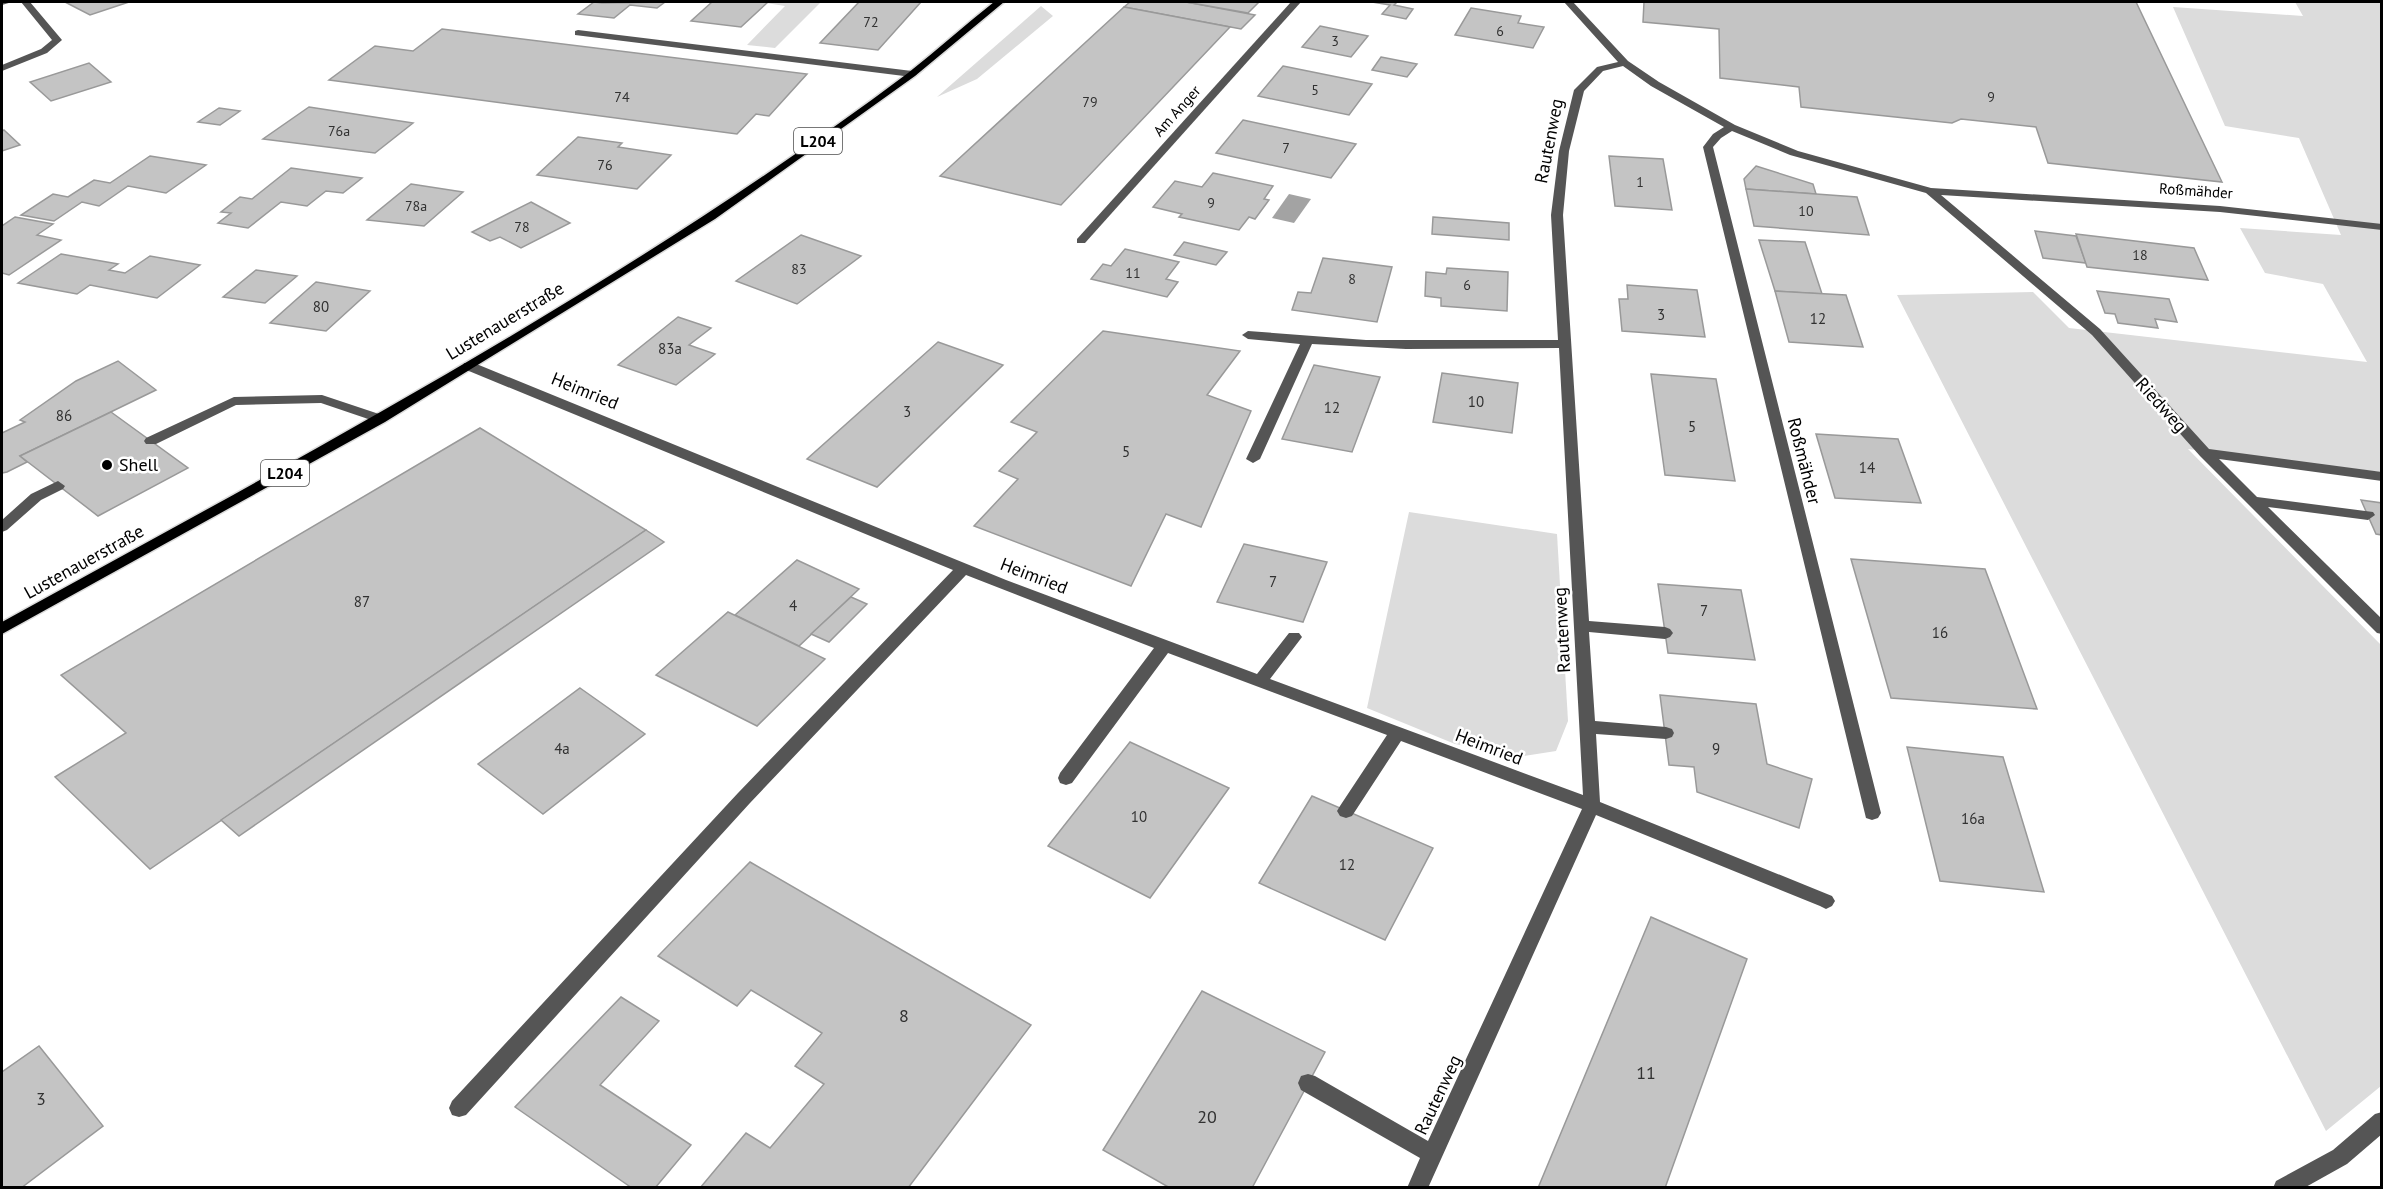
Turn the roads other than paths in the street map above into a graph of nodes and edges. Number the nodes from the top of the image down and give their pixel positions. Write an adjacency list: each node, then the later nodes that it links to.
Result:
1 (2, 2): 2 (street)
2 (7, 2)
3 (26, 2): 9 (street)
4 (999, 2): 10 (main road, Lustenauerstraße / L204)
5 (1296, 2): 14 (street, Am Anger)
6 (1568, 2): 8 (street, Roßmähder)
7 (578, 33): 10 (street)
8 (1625, 63): 11 (street, Roßmähder); 17 (street, Rautenweg)
9 (2, 68)
10 (912, 74): 18 (main road, Lustenauerstraße / L204)
11 (1731, 127): 12 (street, Roßmähder); 42 (street, Roßmähder)
12 (1930, 191): 13 (street, Roßmähder); 21 (street, Riedweg)
13 (2382, 227)
14 (1081, 241)
15 (1248, 335): 16 (street)
16 (1307, 342): 17 (street); 22 (street)
17 (1564, 344): 29 (street, Rautenweg)
18 (469, 366): 19 (main road, Lustenauerstraße / L204); 28 (street, Heimried)
19 (380, 419): 20 (street); 30 (main road, Lustenauerstraße / L204)
20 (151, 441)
21 (2205, 453): 23 (street); 25 (street, Riedweg)
22 (1253, 459)
23 (2382, 477)
24 (58, 486): 27 (street)
25 (2254, 501): 26 (street); 31 (street, Riedweg)
26 (2368, 515)
27 (2, 527)
28 (963, 569): 34 (street, Heimried); 45 (street)
29 (1582, 626): 32 (street); 36 (street, Rautenweg)
30 (2, 629)
31 (2382, 629)
32 (1665, 633)
33 (1294, 637): 35 (street)
34 (1165, 645): 35 (street, Heimried); 39 (street)
35 (1260, 681): 37 (street, Heimried)
36 (1587, 727): 38 (street); 40 (street, Rautenweg)
37 (1397, 733): 40 (street, Heimried); 41 (street)
38 (1666, 734)
39 (1066, 778)
40 (1592, 806): 43 (street, Heimried); 47 (street, Rautenweg)
41 (1346, 810)
42 (1872, 813)
43 (1826, 901)
44 (1308, 1083): 47 (street)
45 (459, 1108)
46 (2382, 1121): 49 (street)
47 (1432, 1154): 48 (street, Rautenweg)
48 (1417, 1188)
49 (2283, 1188)

